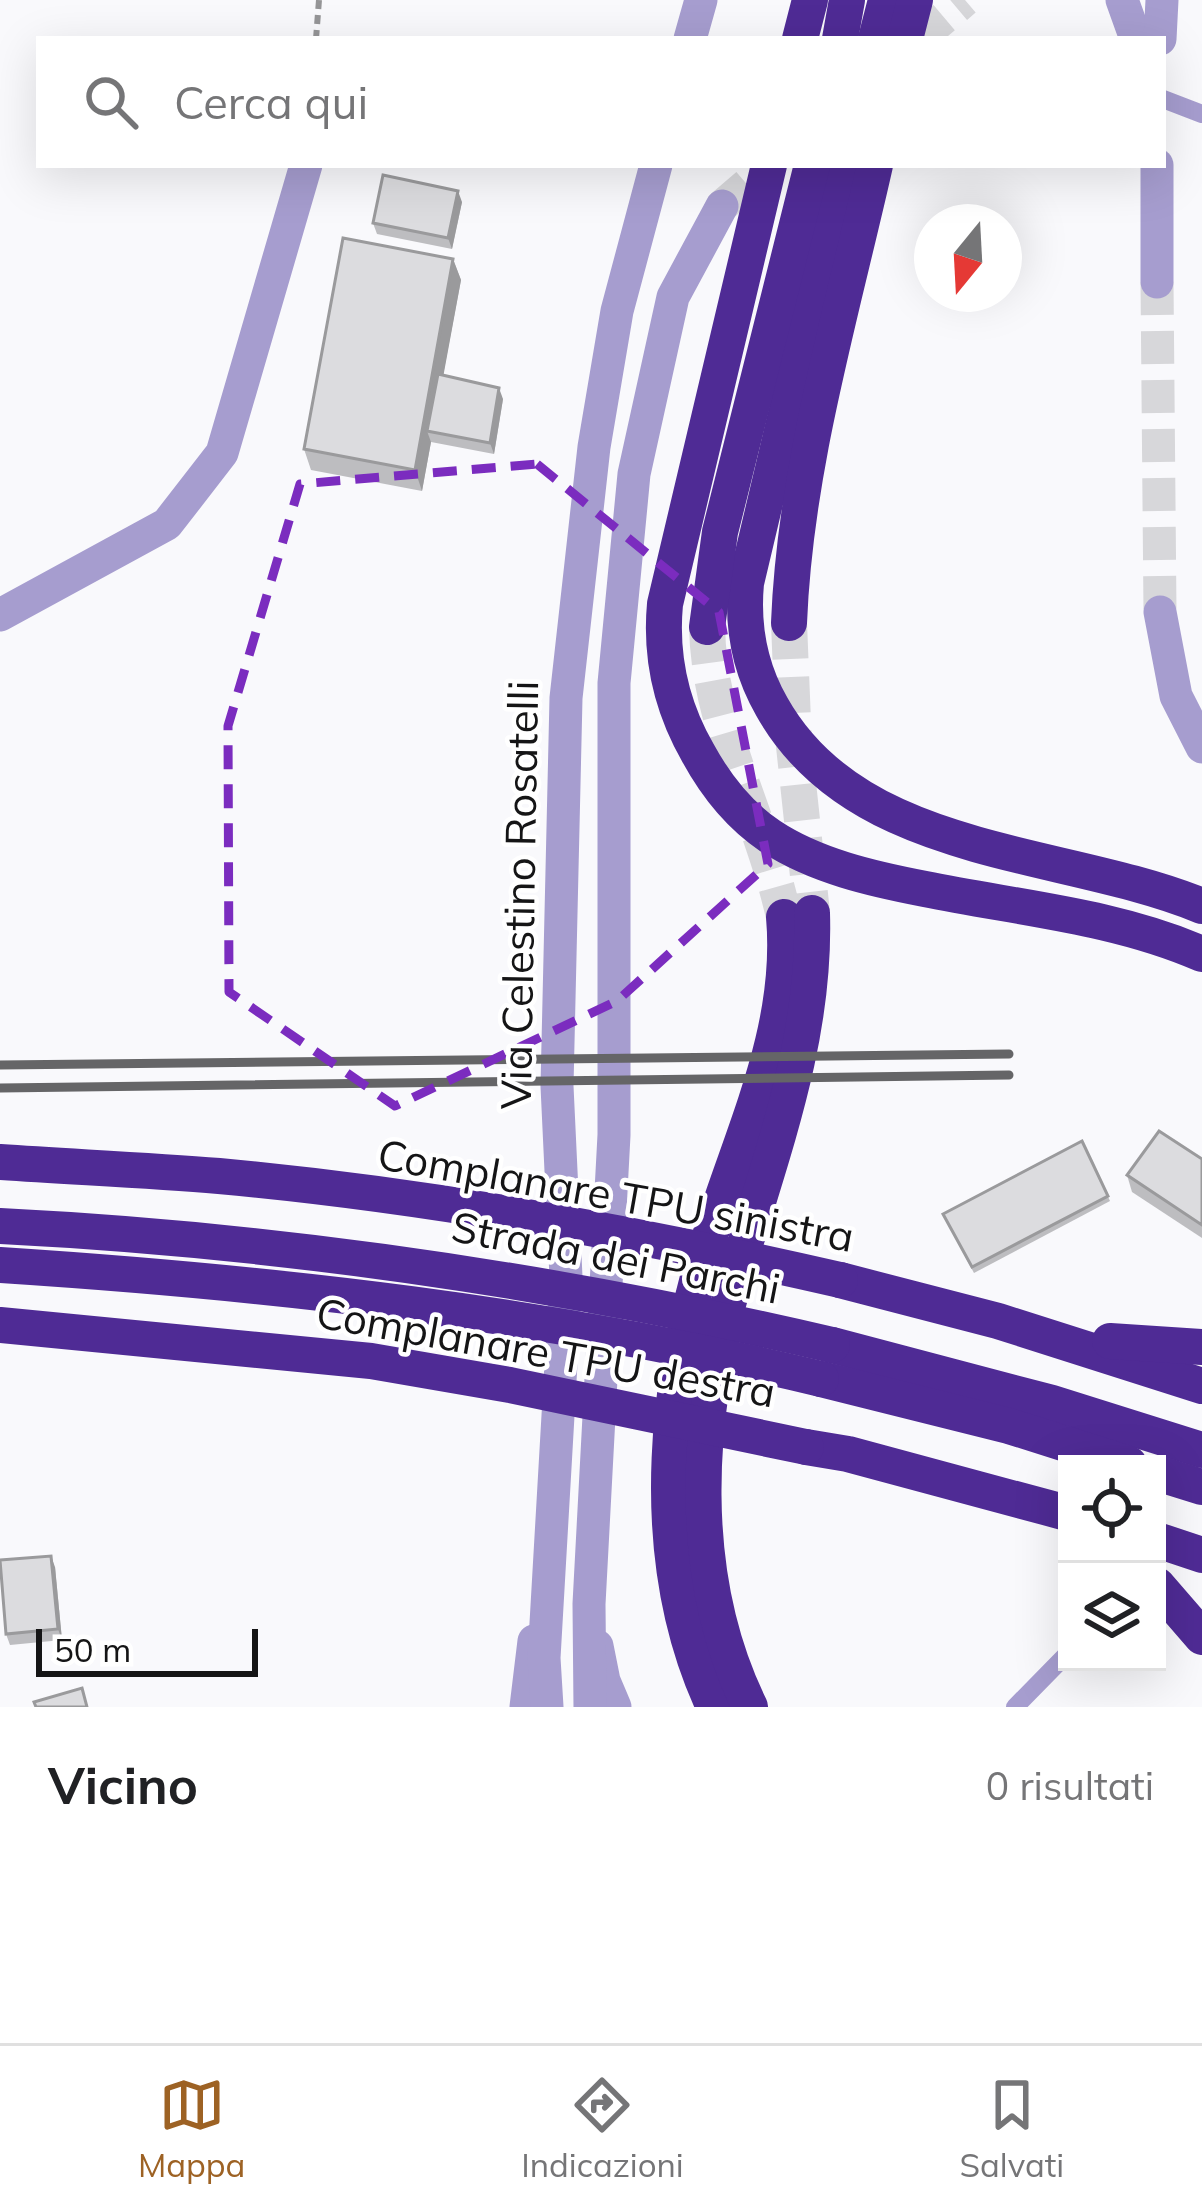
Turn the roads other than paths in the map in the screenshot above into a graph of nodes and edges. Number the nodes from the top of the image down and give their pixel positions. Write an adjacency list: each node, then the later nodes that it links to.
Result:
1 (701, 0): 8 (street)
2 (810, 0): 9 (highway)
3 (847, 0): 10 (highway)
4 (886, 0): 11 (highway)
5 (914, 0): 12 (highway)
6 (1122, 0): 13 (street)
7 (1162, 0): 14 (street)
8 (691, 36)
9 (801, 36)
10 (841, 36)
11 (877, 36)
12 (906, 36)
13 (1135, 36)
14 (1160, 36)
15 (1166, 100): 16 (lane)
16 (1202, 114)
17 (305, 168): 27 (street)
18 (655, 168): 46 (street, Via Celestino Rosatelli)
19 (768, 168): 32 (highway)
20 (811, 168): 29 (highway)
21 (844, 168): 31 (highway)
22 (874, 168): 28 (highway)
23 (1157, 168): 25 (street)
24 (722, 206): 52 (street)
25 (1156, 282)
26 (1160, 612): 30 (street)
27 (0, 615)
28 (789, 623)
29 (707, 627)
30 (1202, 747)
31 (1202, 906)
32 (1202, 954)
33 (0, 1162): 36 (highway, Complanare TPU sinistra, bridge)
34 (0, 1226): 39 (highway, Strada dei Parchi, bridge)
35 (0, 1264): 39 (highway, Strada dei Parchi, bridge)
36 (998, 1321): 38 (highway); 40 (highway, Complanare TPU sinistra)
37 (0, 1324): 42 (highway, Complanare TPU destra, bridge)
38 (1202, 1347)
39 (826, 1362): 41 (highway, Strada dei Parchi); 43 (highway, Strada dei Parchi)
40 (1202, 1386)
41 (1202, 1450)
42 (848, 1454): 47 (highway, Complanare TPU destra); 48 (highway)
43 (1101, 1455)
44 (1166, 1476): 45 (highway)
45 (1202, 1487)
46 (552, 1497): 55 (street); 56 (street, Via Celestino Rosatelli)
47 (1058, 1511)
48 (1058, 1533)
49 (1166, 1543): 50 (highway)
50 (1202, 1555)
51 (1166, 1595): 53 (highway)
52 (589, 1604): 57 (street); 58 (street)
53 (1202, 1637)
54 (1058, 1663): 61 (lane)
55 (526, 1707)
56 (547, 1707)
57 (590, 1707)
58 (615, 1707)
59 (714, 1707): 60 (highway)
60 (750, 1707)
61 (1015, 1707)

